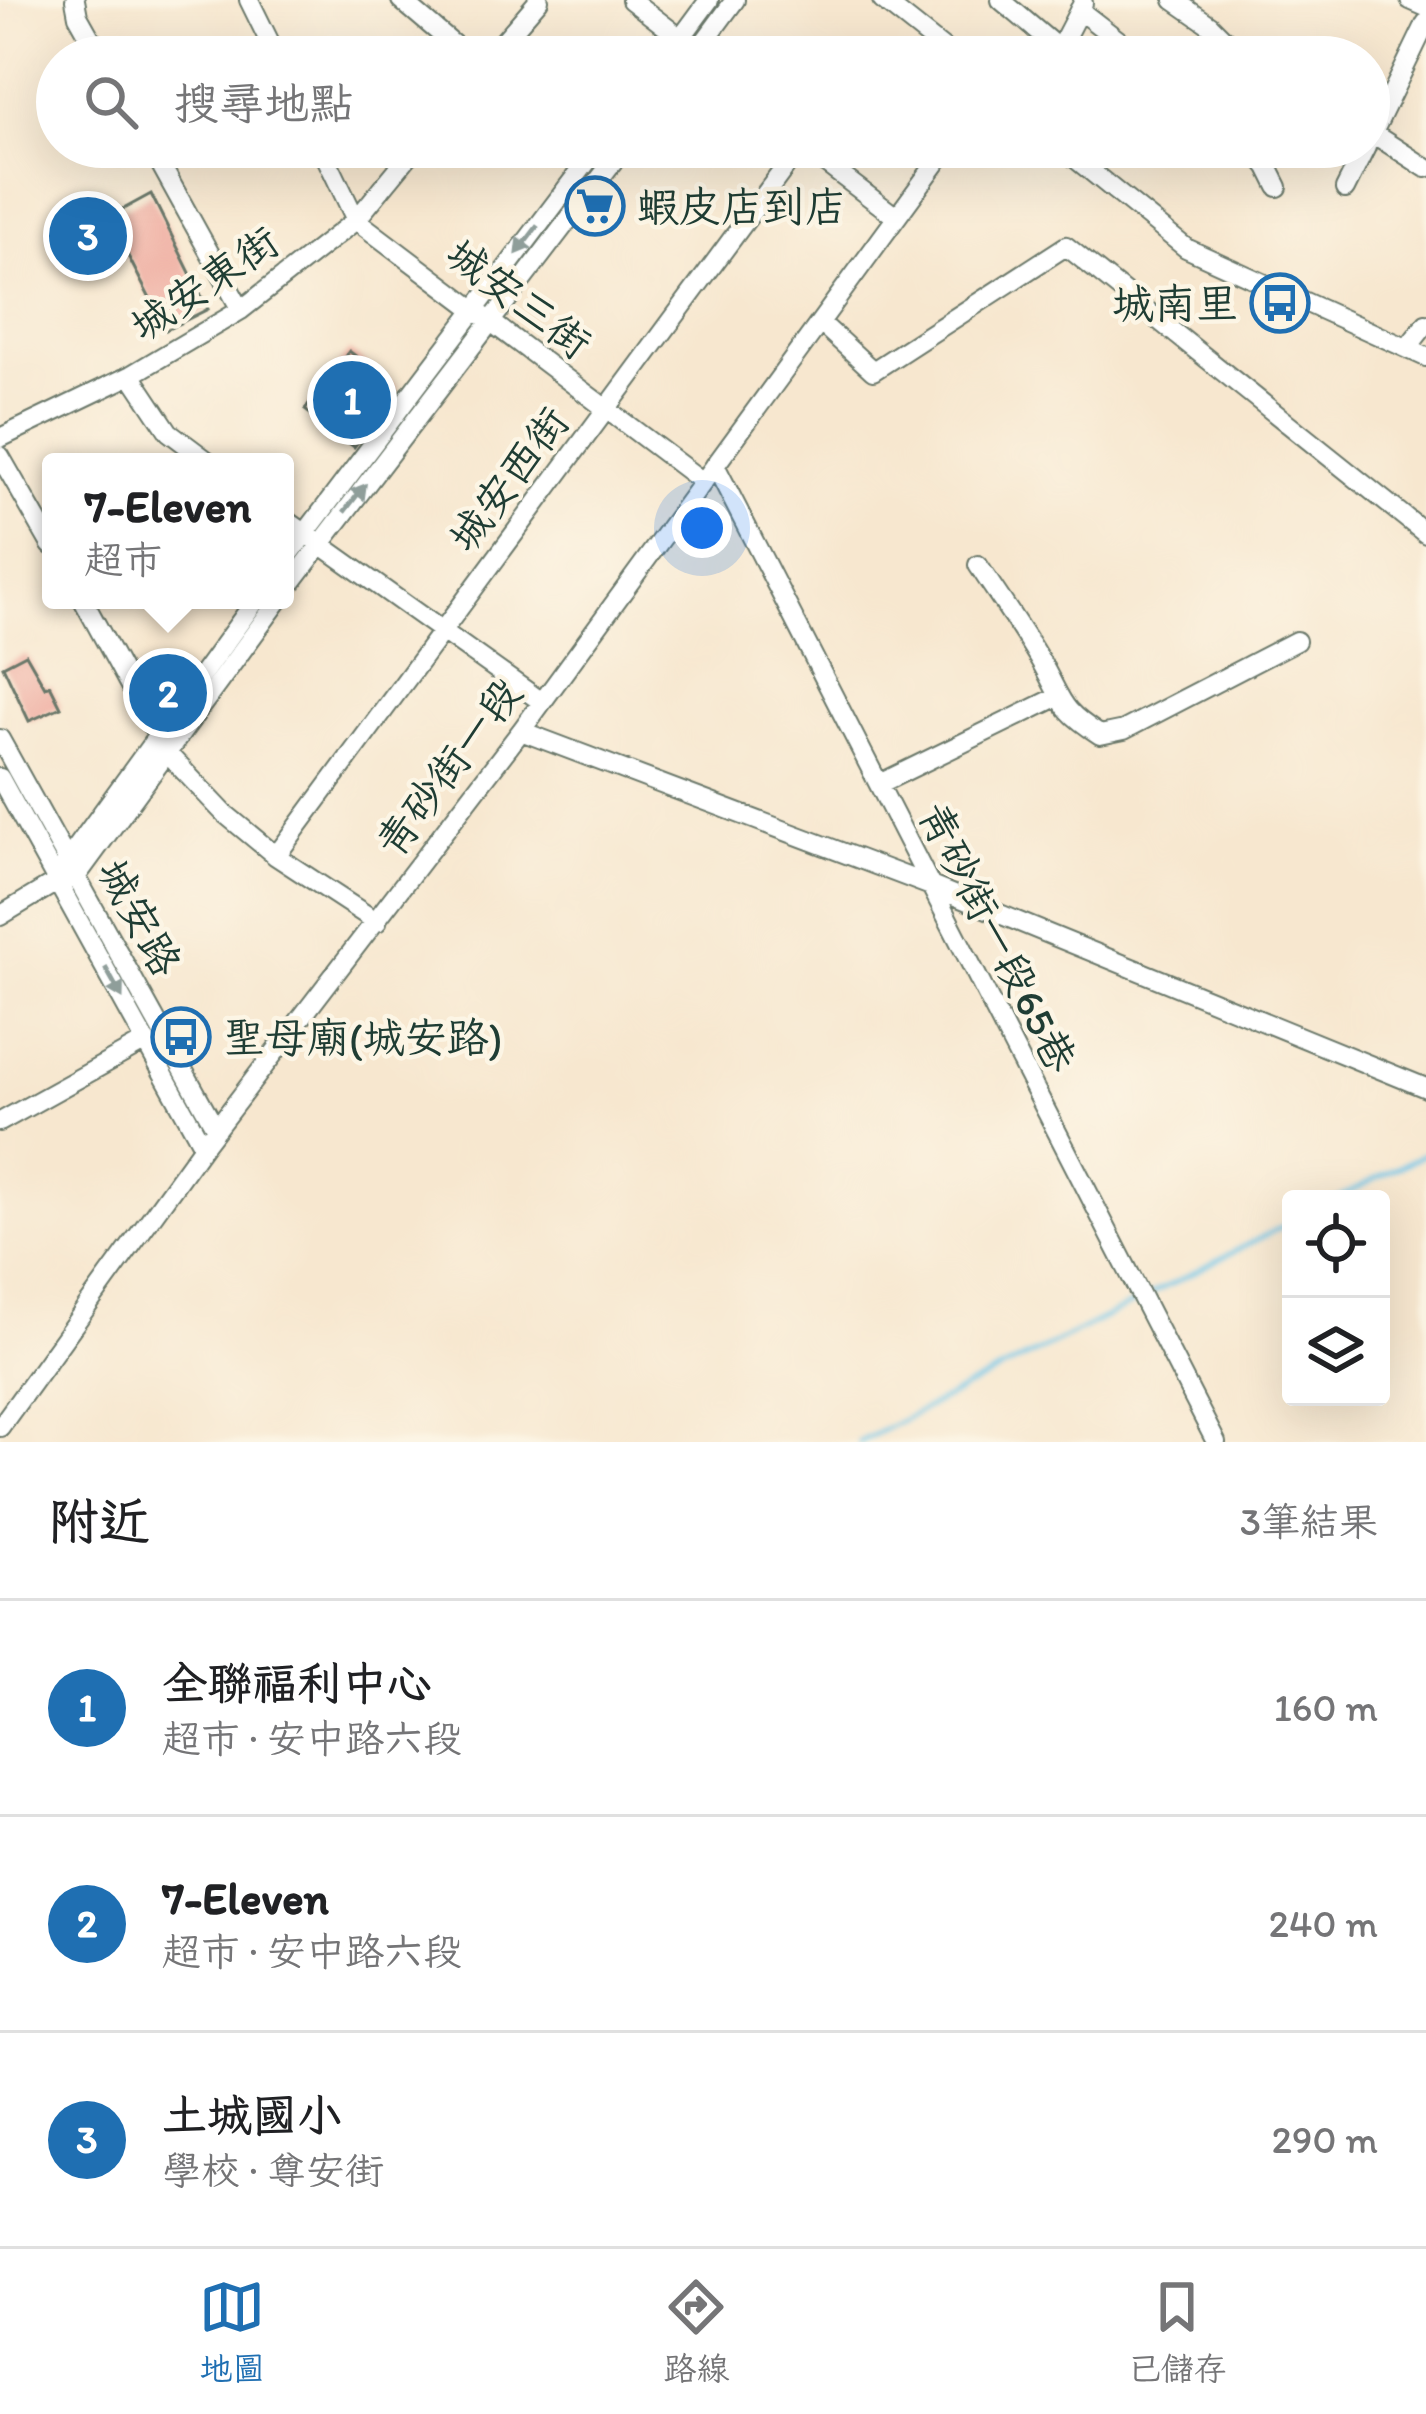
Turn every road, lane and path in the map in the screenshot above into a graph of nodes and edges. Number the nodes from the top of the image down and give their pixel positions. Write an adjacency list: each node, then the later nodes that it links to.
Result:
1 (75, 0): 15 (street)
2 (249, 0): 16 (street)
3 (401, 0): 17 (street)
4 (539, 0): 18 (street)
5 (631, 0): 19 (street)
6 (709, 0): 20 (street)
7 (736, 0): 21 (street)
8 (882, 0): 22 (street)
9 (1000, 0): 23 (street)
10 (1174, 0): 26 (street)
11 (1410, 0): 13 (street)
12 (1082, 5): 24 (street); 25 (street)
13 (1426, 7)
14 (1426, 22): 27 (street)
15 (89, 36)
16 (267, 36)
17 (443, 36)
18 (508, 36)
19 (675, 36)
20 (698, 36)
21 (706, 36)
22 (927, 36)
23 (1039, 36)
24 (1066, 36)
25 (1117, 36)
26 (1220, 36)
27 (1390, 95)
28 (1390, 149): 40 (street)
29 (163, 168): 45 (street)
30 (331, 168): 44 (street, 城安三街)
31 (399, 168): 44 (street, 城安東街)
32 (582, 168): 46 (street, one-way to 46)
33 (608, 168): 47 (street)
34 (786, 168): 53 (street, 城安西街)
35 (830, 168): 43 (street)
36 (933, 168): 43 (street, 青砂街一段)
37 (1087, 168): 50 (street)
38 (1268, 168): 41 (street)
39 (1355, 168): 42 (street)
40 (1426, 168)
41 (1278, 187)
42 (1345, 189)
43 (896, 218): 48 (street, 青砂街一段)
44 (356, 220): 45 (street, 城安東街); 46 (street, 城安三街)
45 (241, 310): 52 (street, 城安東街)
46 (473, 310): 47 (street, 城安三街); 61 (street)
47 (490, 322): 53 (street, 城安三街); 61 (street, one-way to 47)
48 (822, 324): 57 (street, 青砂街一段); 60 (street)
49 (1426, 324): 50 (street)
50 (1407, 348): 51 (street)
51 (1426, 356)
52 (131, 375): 54 (street, 城安東街); 55 (street)
53 (605, 409): 57 (street, 城安三街); 68 (street, 城安西街)
54 (0, 438)
55 (197, 453)
56 (0, 456): 59 (street)
57 (709, 473): 71 (street, 青砂街一段); 76 (street, 青砂街一段65巷)
58 (294, 526): 61 (street)
59 (42, 529)
60 (1426, 534)
61 (312, 539): 62 (street); 64 (street); 68 (street)
62 (294, 553)
63 (978, 565): 70 (street)
64 (294, 574)
65 (87, 609): 74 (street)
66 (250, 609): 74 (street)
67 (272, 609): 74 (street)
68 (440, 630): 71 (street); 77 (street, 城安西街)
69 (1296, 641): 70 (street)
70 (1057, 697): 76 (street)
71 (542, 702): 72 (street, 青砂街一段)
72 (520, 731): 79 (street); 81 (street, 青砂街一段)
73 (0, 739): 78 (street, 城安路)
74 (161, 744): 77 (street); 78 (street)
75 (0, 778): 78 (street, 城安路)
76 (879, 784): 79 (street, 青砂街一段65巷)
77 (275, 856): 81 (street)
78 (67, 872): 80 (street); 82 (street, 城安路, one-way to 82); 85 (street, 城安路)
79 (931, 886): 83 (street); 88 (street, 青砂街一段65巷)
80 (0, 916)
81 (377, 922): 85 (street, 青砂街一段)
82 (146, 1041): 84 (street); 86 (street, 城安路)
83 (1426, 1088)
84 (0, 1121)
85 (216, 1129): 86 (street, 青砂街一段)
86 (203, 1146): 87 (street, 青砂街一段)
87 (0, 1427)
88 (1216, 1442)

